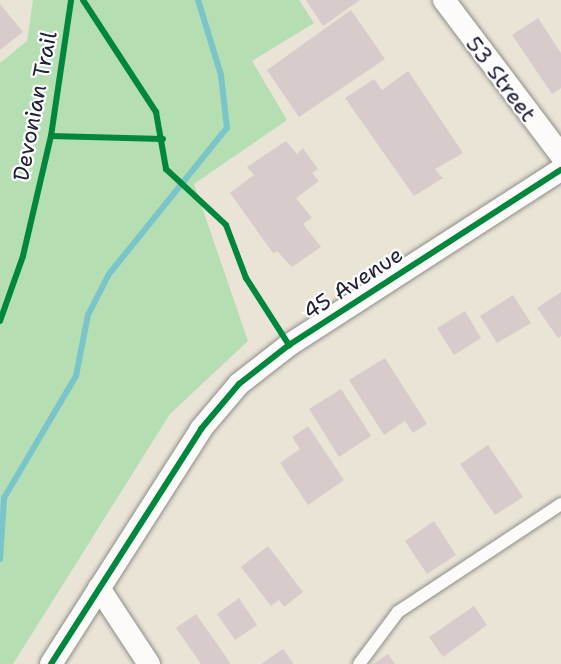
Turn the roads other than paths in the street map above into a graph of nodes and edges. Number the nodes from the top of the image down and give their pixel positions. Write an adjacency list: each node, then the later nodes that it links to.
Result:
1 (453, 3): 2 (street, 53 Street)
2 (561, 155)
3 (561, 170): 5 (street, 45 Avenue)
4 (561, 504): 8 (lane)
5 (99, 588): 6 (street, 45 Avenue); 7 (street)
6 (51, 664)
7 (148, 664)
8 (359, 664)

